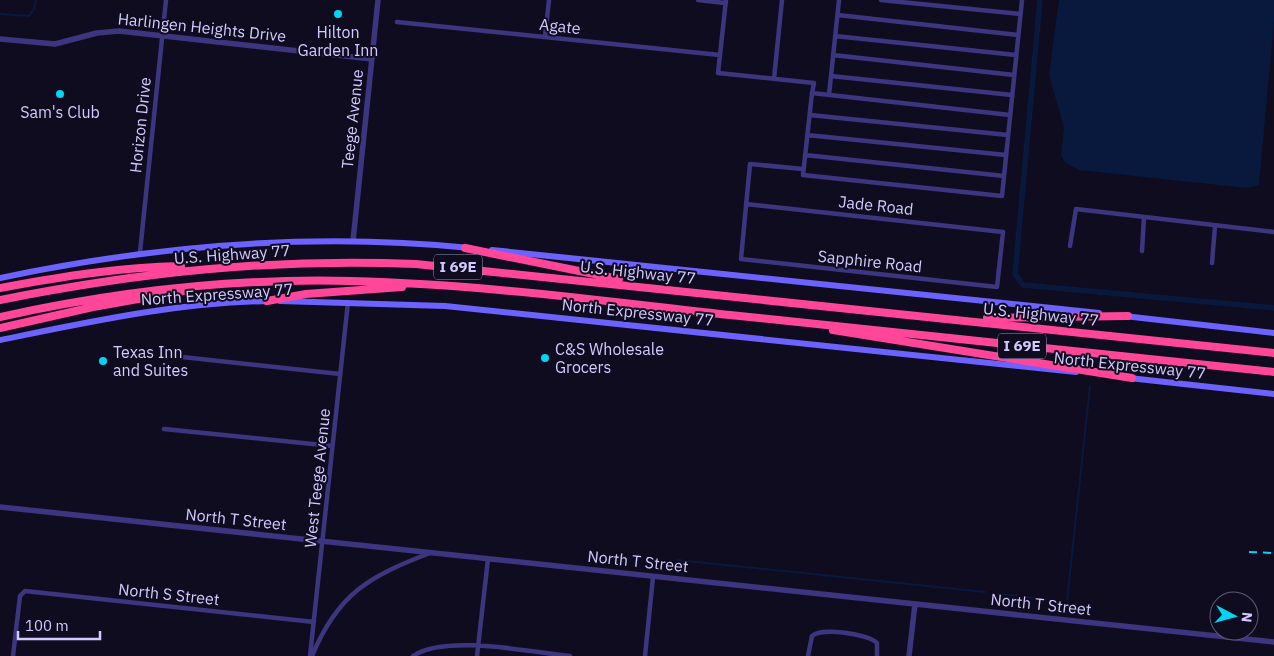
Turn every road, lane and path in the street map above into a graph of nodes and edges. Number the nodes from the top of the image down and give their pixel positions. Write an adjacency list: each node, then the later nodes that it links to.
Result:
1 (166, 0): 14 (street, Horizon Drive)
2 (378, 0): 21 (street, Teege Avenue)
3 (549, 0): 16 (street)
4 (698, 0): 9 (street)
5 (782, 0): 24 (street)
6 (839, 0): 11 (street)
7 (881, 0): 10 (street)
8 (1022, 0): 10 (street)
9 (726, 1): 18 (street)
10 (1020, 14): 13 (street)
11 (838, 15): 13 (street); 15 (street)
12 (397, 22): 16 (street, Agate)
13 (1018, 35): 19 (street)
14 (162, 36): 17 (street, Harlingen Heights Drive); 21 (street, Harlingen Heights Drive); 44 (street, Horizon Drive)
15 (835, 36): 19 (street); 20 (street)
16 (545, 38): 18 (street, Agate)
17 (0, 39)
18 (720, 55): 24 (street)
19 (1016, 55): 22 (street)
20 (833, 56): 22 (street); 23 (street)
21 (372, 60): 40 (street, Teege Avenue)
22 (1014, 75): 27 (street)
23 (831, 76): 26 (street); 27 (street)
24 (774, 80): 25 (street)
25 (812, 93): 26 (street); 28 (street)
26 (829, 95): 29 (street)
27 (1012, 95): 29 (street)
28 (810, 115): 30 (street); 31 (street)
29 (1010, 115): 31 (street)
30 (807, 135): 32 (street); 33 (street)
31 (1008, 135): 33 (street)
32 (805, 155): 34 (street); 35 (street)
33 (1006, 155): 35 (street)
34 (803, 169): 35 (street); 36 (street)
35 (1004, 176)
36 (746, 204): 50 (street, Sapphire Road); 50 (street, Jade Road)
37 (1144, 217): 38 (street); 41 (street); 43 (street)
38 (1215, 226): 39 (street); 45 (street)
39 (1274, 232)
40 (354, 242): 42 (main road); 44 (main road)
41 (1070, 246)
42 (465, 248): 52 (highway); 57 (main road)
43 (1142, 251)
44 (140, 252): 47 (main road)
45 (1212, 262)
46 (205, 268): 51 (highway); 52 (highway, U.S. Highway 77 / I 69E); 53 (highway, U.S. Highway 77 / I 69E)
47 (0, 278)
48 (430, 285): 49 (highway, U.S. Highway 77 / I 69E); 54 (highway); 59 (highway, U.S. Highway 77 / I 69E)
49 (197, 287): 58 (highway, U.S. Highway 77 / I 69E); 60 (highway)
50 (997, 287)
51 (0, 288)
52 (710, 293): 56 (highway, U.S. Highway 77 / I 69E)
53 (0, 300)
54 (267, 301): 55 (main road, North Expressway 77); 62 (main road, North Expressway 77)
55 (348, 302): 66 (street, West Teege Avenue); 67 (main road, North Expressway 77)
56 (903, 314): 57 (highway); 63 (highway, U.S. Highway 77 / I 69E)
57 (1128, 316): 61 (main road)
58 (0, 317)
59 (769, 319): 65 (highway, U.S. Highway 77 / I 69E); 67 (highway)
60 (0, 328)
61 (1274, 333)
62 (0, 340)
63 (1274, 354)
64 (173, 356): 66 (street)
65 (1274, 372)
66 (340, 374): 70 (street, West Teege Avenue)
67 (1132, 378): 68 (main road, North Expressway 77)
68 (1274, 394)
69 (164, 429): 70 (street)
70 (332, 446): 72 (street, West Teege Avenue)
71 (0, 507): 72 (street, North T Street)
72 (323, 542): 73 (street, North T Street); 77 (street, West Teege Avenue)
73 (430, 553): 74 (street, North T Street); 81 (street)
74 (488, 559): 75 (street, North T Street); 79 (street)
75 (653, 577): 76 (street, North T Street); 85 (street)
76 (915, 604): 78 (street, North T Street); 88 (street)
77 (314, 622): 80 (street, North S Street); 81 (street, West Teege Avenue)
78 (1274, 642)
79 (478, 646): 82 (street); 83 (street); 84 (street)
80 (13, 656)
81 (311, 656)
82 (412, 656)
83 (477, 656)
84 (570, 656)
85 (645, 656)
86 (808, 656): 87 (street)
87 (877, 656)
88 (909, 656)

